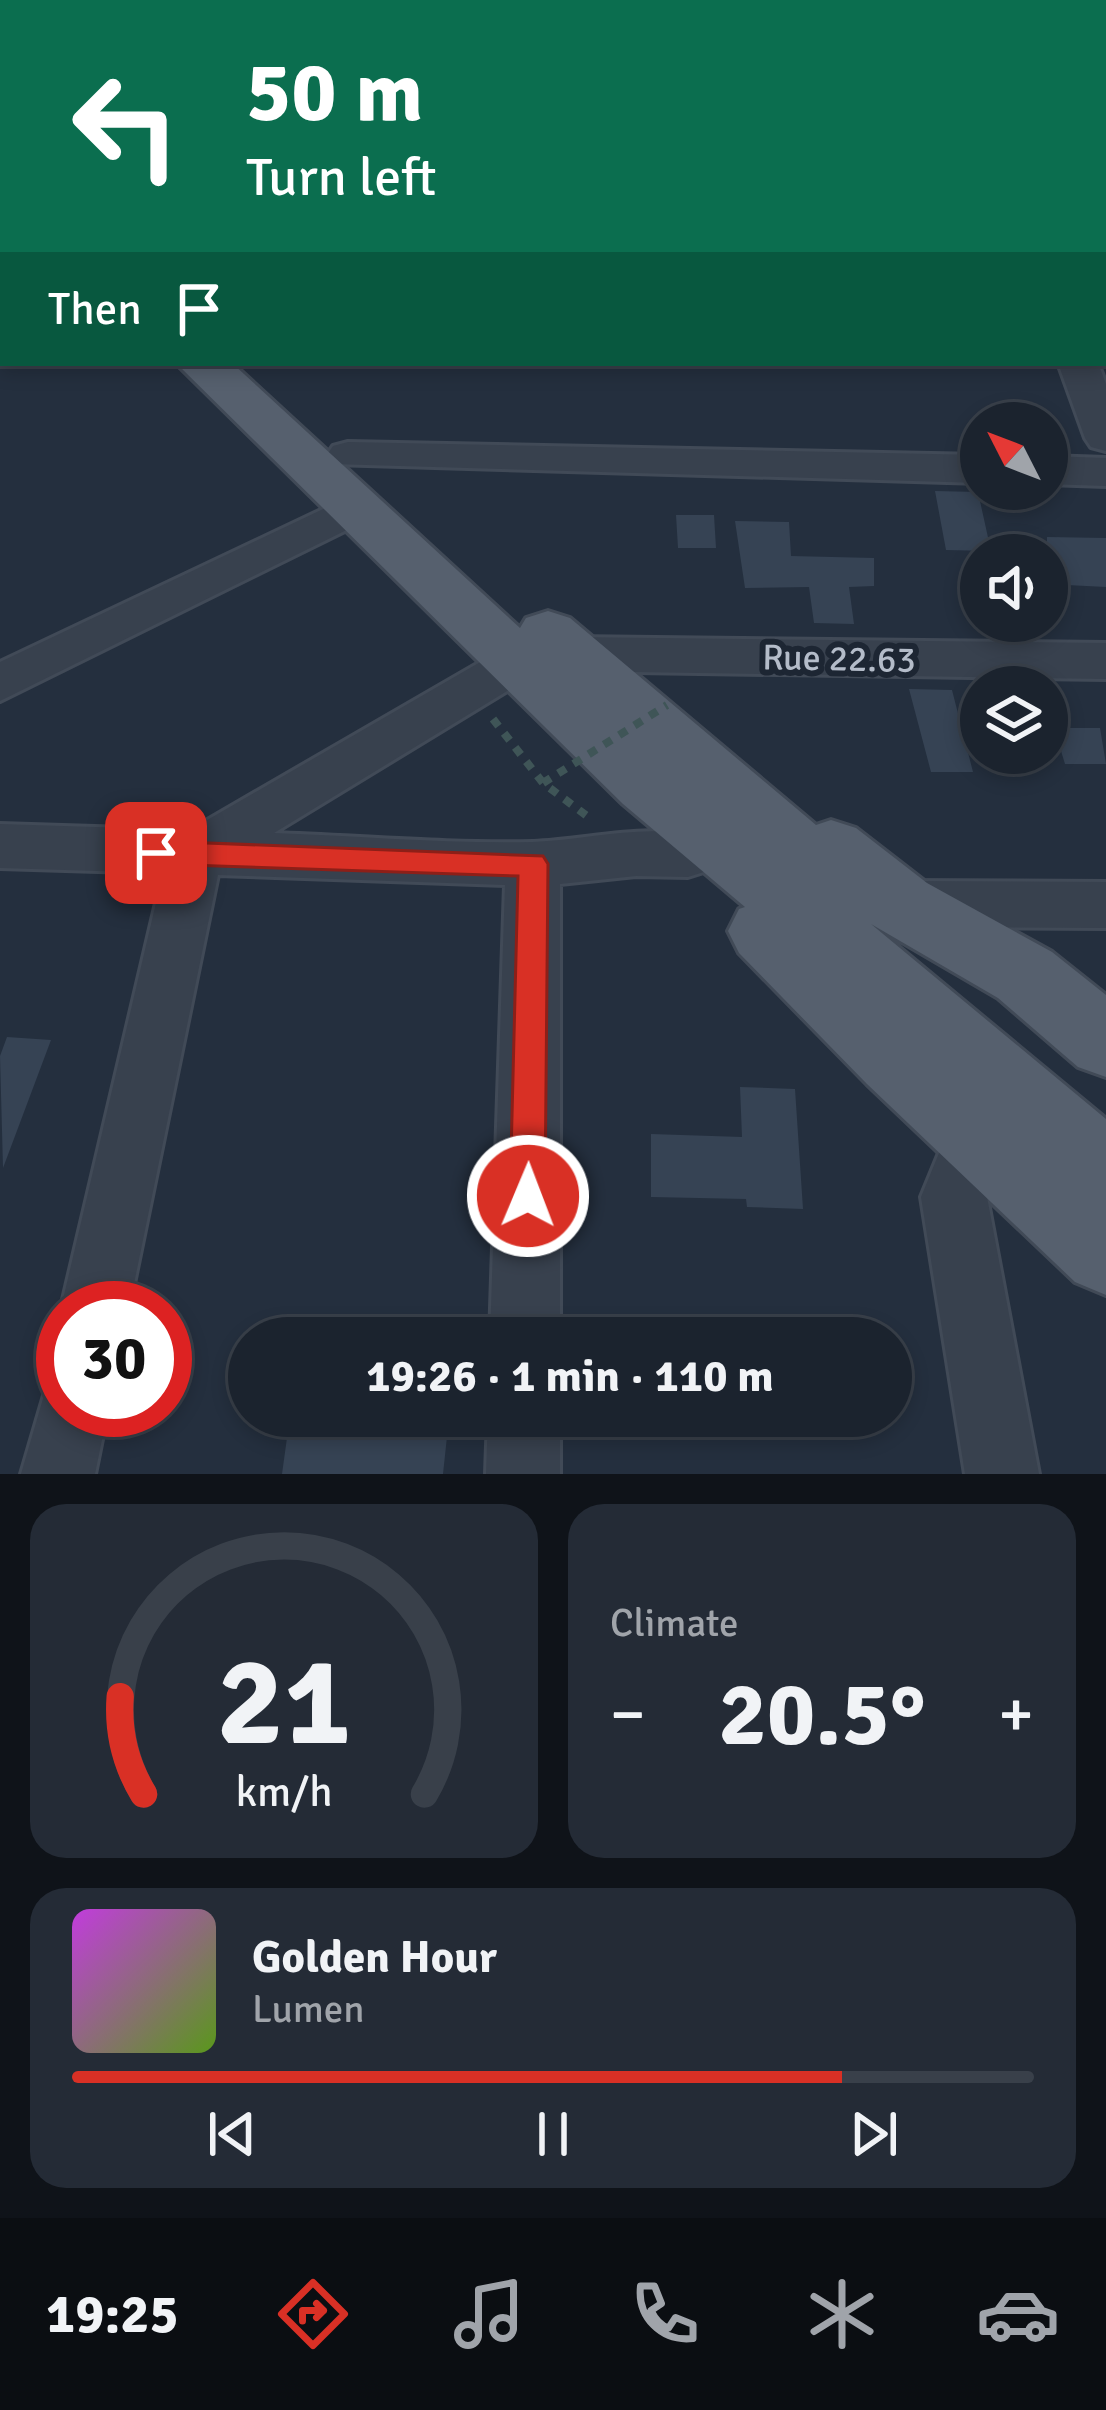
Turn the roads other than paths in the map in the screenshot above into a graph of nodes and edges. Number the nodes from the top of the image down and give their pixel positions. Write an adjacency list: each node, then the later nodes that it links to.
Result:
1 (206, 366): 8 (main road)
2 (249, 366): 8 (main road)
3 (1079, 366): 4 (street)
4 (1106, 438)
5 (960, 469): 8 (street)
6 (1068, 471): 7 (street)
7 (1106, 472)
8 (353, 481): 10 (main road); 11 (street)
9 (1106, 662): 10 (street, Rue 22.63)
10 (519, 669): 12 (main road); 14 (street)
11 (0, 683)
12 (666, 790): 15 (street); 16 (main road); 18 (main road); 21 (main road)
13 (0, 846): 14 (street)
14 (195, 854): 15 (street); 24 (street)
15 (533, 864): 25 (street)
16 (901, 904): 17 (street); 19 (main road)
17 (1106, 905)
18 (973, 1029): 20 (main road); 22 (main road)
19 (1106, 1042)
20 (1106, 1124)
21 (982, 1139): 23 (main road); 30 (street)
22 (1106, 1172)
23 (1106, 1252)
24 (101, 1281)
25 (525, 1317)
26 (66, 1437): 28 (street)
27 (524, 1437): 29 (street)
28 (58, 1474)
29 (523, 1474)
30 (1002, 1474)

